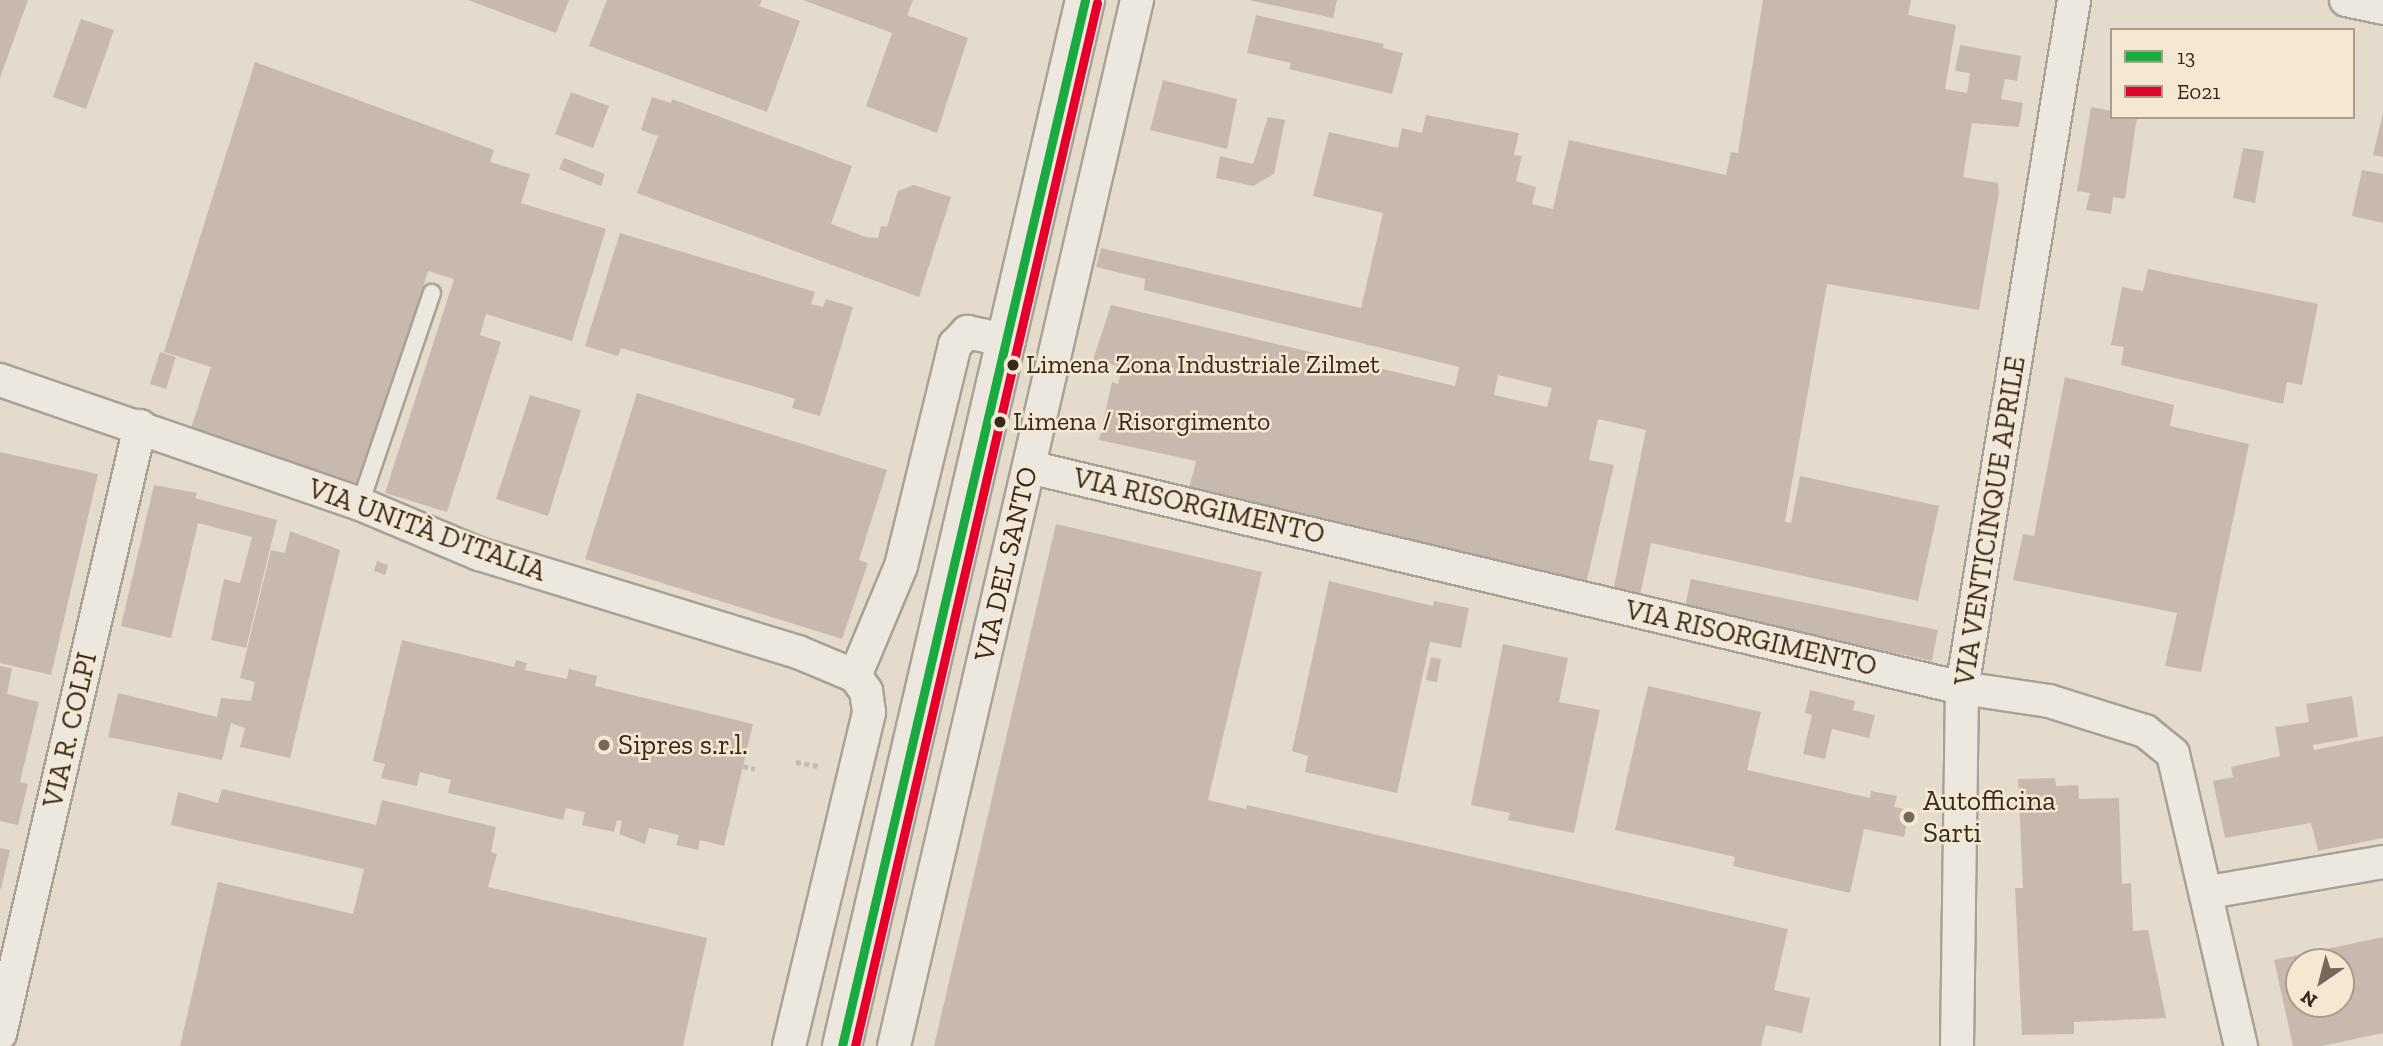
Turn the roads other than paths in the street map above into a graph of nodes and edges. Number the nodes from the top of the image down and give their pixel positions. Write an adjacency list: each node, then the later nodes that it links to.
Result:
1 (1085, 0): 7 (street)
2 (1137, 0): 10 (street, VIA DEL SANTO)
3 (2074, 0): 13 (street, VIA VENTICINQUE APRILE)
4 (2346, 0): 5 (street)
5 (2383, 8)
6 (432, 293): 11 (lane)
7 (1009, 341): 12 (street); 18 (street)
8 (0, 380): 9 (street, VIA UNITÀ D'ITALIA)
9 (140, 426): 11 (street, VIA UNITÀ D'ITALIA); 16 (street, VIA R. COLPI)
10 (1029, 467): 13 (street, VIA RISORGIMENTO); 19 (street, VIA DEL SANTO)
11 (360, 503): 12 (street, VIA UNITÀ D'ITALIA)
12 (855, 676): 17 (street)
13 (1962, 688): 15 (street, VIA RISORGIMENTO); 20 (street, VIA VENTICINQUE APRILE)
14 (2383, 862): 15 (street)
15 (2208, 892): 21 (street, VIA RISORGIMENTO)
16 (0, 1034)
17 (789, 1046)
18 (842, 1046)
19 (894, 1046)
20 (1957, 1046)
21 (2241, 1046)

